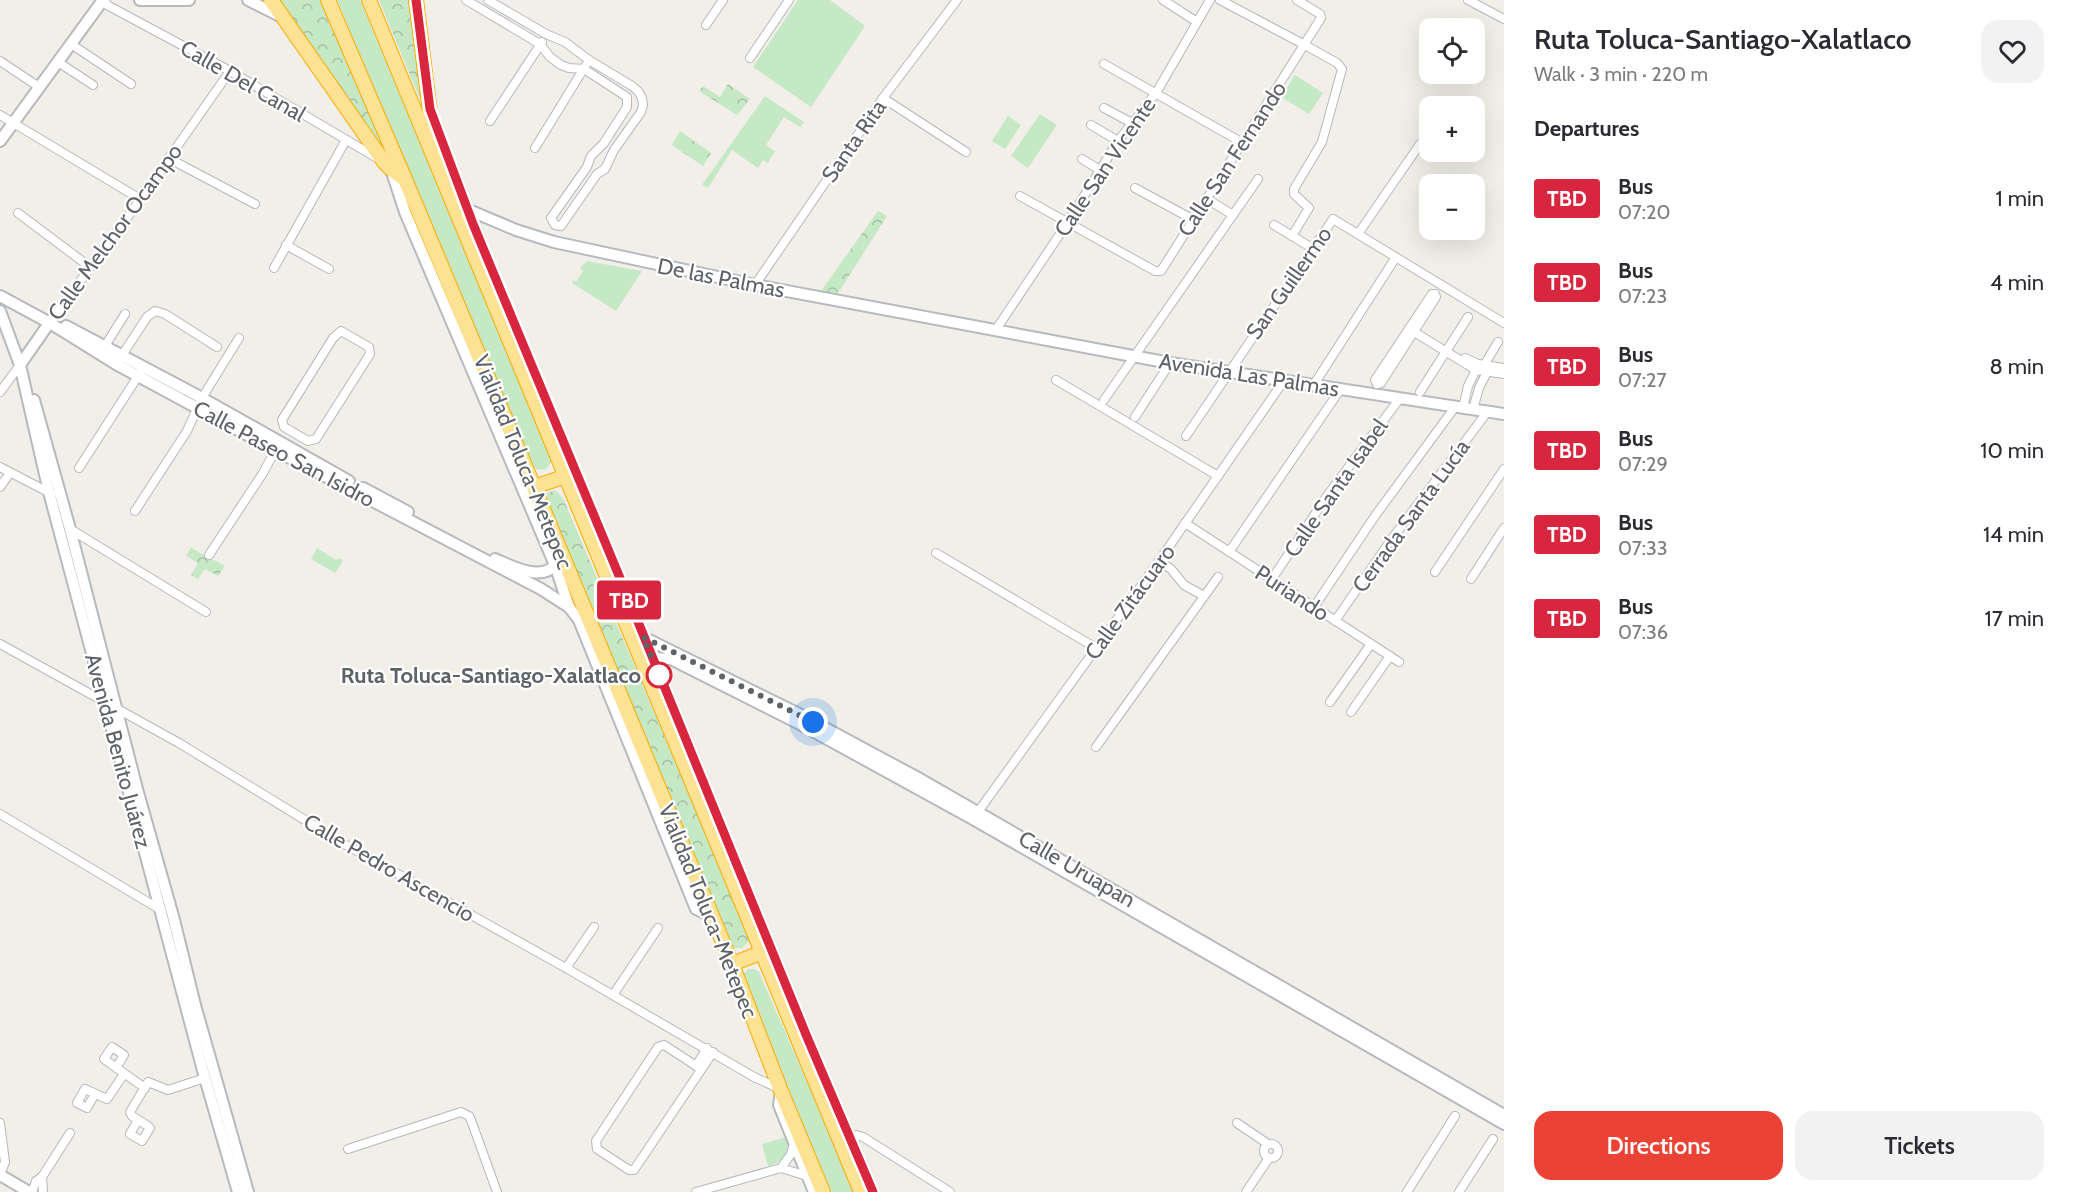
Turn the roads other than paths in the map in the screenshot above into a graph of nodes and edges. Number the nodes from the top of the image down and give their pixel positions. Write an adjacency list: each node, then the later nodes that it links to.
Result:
1 (140, 0): 2 (main road)
2 (189, 0)
3 (248, 0): 19 (main road)
4 (271, 0): 19 (highway)
5 (328, 0): 62 (highway, Vialidad Toluca-Metepec)
6 (369, 0): 57 (highway, Vialidad Toluca-Metepec)
7 (416, 0): 40 (highway)
8 (466, 0): 25 (street)
9 (488, 0): 23 (street)
10 (723, 0): 22 (street)
11 (789, 0): 27 (street)
12 (957, 0): 38 (street, Santa Rita)
13 (1163, 0): 21 (street)
14 (1210, 0): 21 (street, Calle San Vicente)
15 (1220, 0): 26 (street)
16 (1297, 0): 26 (street, Calle San Fernando)
17 (1468, 0): 20 (street)
18 (100, 2): 24 (main road); 33 (street, Calle Del Canal)
19 (285, 19): 58 (highway)
20 (1504, 20)
21 (1197, 22): 37 (street, Calle San Vicente)
22 (706, 25)
23 (546, 34): 25 (street); 28 (street)
24 (70, 44): 30 (main road); 34 (street)
25 (540, 45): 32 (street); 42 (street)
26 (1305, 45): 50 (street, Calle San Fernando); 80 (street)
27 (750, 58)
28 (589, 60): 32 (street); 53 (street)
29 (0, 61): 36 (street)
30 (58, 62): 35 (street); 36 (main road)
31 (1104, 64): 37 (street)
32 (584, 69): 49 (street); 52 (street)
33 (230, 71): 46 (street, Calle Del Canal); 55 (street, Calle Melchor Ocampo)
34 (131, 84)
35 (93, 85)
36 (39, 87): 43 (main road)
37 (1156, 93): 44 (street, Calle San Vicente); 50 (street)
38 (883, 98): 54 (street); 87 (street, Santa Rita)
39 (1104, 108): 44 (street)
40 (430, 109): 57 (highway); 71 (main road)
41 (0, 115): 43 (street)
42 (490, 121)
43 (14, 122): 47 (main road); 67 (street)
44 (1132, 123): 48 (street, Calle San Vicente)
45 (1091, 125): 48 (street)
46 (346, 140): 58 (street, Calle Del Canal); 81 (street)
47 (0, 141)
48 (1118, 141): 60 (street, Calle San Vicente)
49 (604, 143): 53 (street); 59 (street)
50 (1243, 143): 68 (street, Calle San Fernando)
51 (1419, 145): 79 (street)
52 (535, 148)
53 (614, 150): 61 (street)
54 (966, 152)
55 (168, 158): 67 (street, Calle Melchor Ocampo); 69 (street)
56 (1082, 159): 60 (street)
57 (436, 162): 70 (highway, Vialidad Toluca-Metepec)
58 (387, 165): 62 (highway); 72 (main road)
59 (587, 167): 61 (street); 61 (street)
60 (1100, 170): 76 (street, Calle San Vicente)
61 (597, 174)
62 (405, 179): 66 (highway, Vialidad Toluca-Metepec)
63 (1258, 179): 74 (street)
64 (1135, 188): 75 (street)
65 (1020, 196): 76 (street)
66 (413, 197): 72 (highway); 135 (highway, Vialidad Toluca-Metepec)
67 (140, 199): 84 (street, Calle Melchor Ocampo)
68 (1207, 199): 74 (street); 75 (street, Calle San Fernando)
69 (255, 204)
70 (453, 204): 71 (main road, De las Palmas); 78 (highway, Vialidad Toluca-Metepec)
71 (467, 209): 78 (main road); 87 (main road, De las Palmas)
72 (405, 212): 147 (main road)
73 (18, 213): 84 (street)
74 (1233, 215): 103 (street)
75 (1194, 220): 76 (street, Calle San Fernando)
76 (1068, 222): 97 (street, Calle San Vicente)
77 (1275, 225): 80 (street)
78 (468, 226): 88 (main road); 90 (highway, Vialidad Toluca-Metepec)
79 (1358, 234): 82 (street, San Guillermo); 83 (street)
80 (1292, 236): 82 (street)
81 (286, 245): 85 (street); 86 (street)
82 (1312, 248): 110 (street, San Guillermo)
83 (1396, 257): 95 (street); 114 (street)
84 (90, 267): 94 (street, Calle Melchor Ocampo)
85 (274, 268)
86 (329, 269)
87 (755, 285): 97 (main road, De las Palmas)
88 (499, 291): 90 (highway); 128 (main road)
89 (0, 297): 94 (main road, Calle Paseo San Isidro)
90 (497, 309): 128 (highway, Vialidad Toluca-Metepec)
91 (0, 311): 105 (main road, Avenida Benito Juárez)
92 (125, 314): 100 (street)
93 (1468, 317): 102 (street)
94 (51, 321): 100 (main road, Calle Paseo San Isidro); 104 (main road, Calle Paseo San Isidro); 105 (main road, Calle Melchor Ocampo)
95 (1504, 323)
96 (1413, 329): 96 (street); 102 (street)
97 (995, 331): 103 (main road, Avenida Las Palmas)
98 (239, 338): 120 (street)
99 (1498, 342): 108 (street)
100 (105, 346): 104 (main road, Calle Paseo San Isidro)
101 (217, 347): 104 (street)
102 (1448, 350): 108 (street); 117 (street)
103 (1134, 357): 106 (main road, Avenida Las Palmas); 119 (street)
104 (119, 359): 109 (main road, Calle Paseo San Isidro)
105 (22, 362): 116 (street, Calle Melchor Ocampo); 136 (main road, Avenida Benito Juárez); 137 (main road, Avenida Benito Juárez)
106 (1170, 363): 110 (main road, Avenida Las Palmas); 124 (street)
107 (1504, 368): 108 (street)
108 (1482, 370): 111 (street); 121 (street)
109 (141, 372): 120 (main road, Calle Paseo San Isidro); 130 (street)
110 (1228, 372): 113 (main road, Avenida Las Palmas); 126 (street, San Guillermo)
111 (1504, 374)
112 (1056, 380): 133 (street)
113 (1282, 381): 114 (main road, Avenida Las Palmas); 133 (street, Calle Zitácuaro)
114 (1312, 386): 115 (main road, Avenida Las Palmas)
115 (1340, 390): 118 (main road, Avenida Las Palmas); 143 (street)
116 (0, 392)
117 (1420, 392)
118 (1400, 398): 121 (main road, Avenida Las Palmas); 151 (street, Calle Santa Isabel)
119 (1104, 400)
120 (200, 403): 127 (main road, Calle Paseo San Isidro); 138 (street)
121 (1464, 408): 122 (main road, Avenida Las Palmas); 155 (street)
122 (1488, 411): 123 (main road, Avenida Las Palmas); 157 (street, Cerrada Santa Lucía)
123 (1504, 414)
124 (1136, 417)
125 (293, 433): 125 (street); 127 (street)
126 (1186, 436)
127 (281, 448): 145 (street); 147 (main road, Calle Paseo San Isidro); 154 (main road, Calle Paseo San Isidro)
128 (564, 462): 135 (highway); 159 (main road); 166 (highway, Vialidad Toluca-Metepec)
129 (0, 467): 132 (street)
130 (79, 468)
131 (1504, 469): 148 (street)
132 (10, 473): 134 (street); 136 (street)
133 (1218, 476): 139 (street, Calle Zitácuaro)
134 (0, 487)
135 (534, 487): 142 (highway, Vialidad Toluca-Metepec)
136 (49, 492): 137 (street); 168 (main road, Avenida Benito Juárez)
137 (61, 497): 141 (main road, Avenida Benito Juárez)
138 (135, 511)
139 (1185, 523): 143 (street, Puriando); 146 (street, Calle Zitácuaro)
140 (1504, 528): 152 (street)
141 (70, 529): 156 (street); 169 (main road, Avenida Benito Juárez)
142 (559, 549): 147 (highway); 150 (highway, Vialidad Toluca-Metepec)
143 (1229, 552): 151 (street, Puriando)
144 (936, 553): 162 (street)
145 (209, 555)
146 (1159, 561): 153 (street); 162 (street, Calle Zitácuaro)
147 (556, 568): 150 (highway); 154 (main road)
148 (1435, 572)
149 (1218, 577): 153 (street)
150 (572, 579): 158 (highway, Vialidad Toluca-Metepec)
151 (1272, 579): 155 (street, Puriando)
152 (1471, 579)
153 (1204, 596): 171 (street)
154 (569, 607): 158 (main road)
155 (1314, 607): 157 (street, Puriando)
156 (206, 612)
157 (1335, 621): 161 (street, Puriando)
158 (585, 623): 179 (highway, Vialidad Toluca-Metepec)
159 (643, 637): 164 (main road); 173 (main road, Calle Uruapan)
160 (0, 644): 168 (street, Calle Pedro Ascencio)
161 (1371, 644): 163 (street, Puriando); 167 (street)
162 (1096, 648): 173 (street, Calle Zitácuaro)
163 (1390, 656): 165 (street, Puriando); 170 (street)
164 (652, 658): 166 (main road); 173 (main road, Calle Uruapan)
165 (1399, 662)
166 (660, 691): 178 (highway, Vialidad Toluca-Metepec); 182 (main road)
167 (1330, 702)
168 (105, 703): 169 (street, Calle Pedro Ascencio); 174 (main road, Avenida Benito Juárez)
169 (116, 708): 175 (main road, Avenida Benito Juárez); 180 (street, Calle Pedro Ascencio)
170 (1351, 712)
171 (1096, 747)
172 (0, 814): 174 (street)
173 (976, 815): 187 (main road, Calle Uruapan)
174 (159, 909): 175 (street); 188 (main road, Avenida Benito Juárez)
175 (173, 916): 210 (main road, Avenida Benito Juárez)
176 (594, 927): 180 (street)
177 (658, 928): 181 (street)
178 (763, 952): 179 (highway); 182 (highway, Vialidad Toluca-Metepec)
179 (732, 964): 190 (highway, Vialidad Toluca-Metepec)
180 (566, 968): 181 (street, Calle Pedro Ascencio)
181 (614, 995): 183 (street, Calle Pedro Ascencio)
182 (806, 1045): 199 (highway, Vialidad Toluca-Metepec)
183 (710, 1050): 185 (street); 190 (street, Calle Pedro Ascencio)
184 (116, 1068): 186 (street)
185 (699, 1068): 185 (street)
186 (124, 1074): 189 (street); 191 (street)
187 (1425, 1074): 192 (main road, Calle Uruapan); 197 (main road, Calle Uruapan)
188 (205, 1078): 189 (street); 209 (main road, Avenida Benito Juárez)
189 (145, 1088): 194 (street)
190 (780, 1090): 201 (main road); 214 (highway, Vialidad Toluca-Metepec)
191 (96, 1094)
192 (1504, 1115)
193 (1455, 1116): 219 (street)
194 (138, 1120)
195 (0, 1123): 204 (street)
196 (1237, 1123): 218 (street)
197 (1504, 1124)
198 (70, 1133): 206 (street)
199 (845, 1138): 215 (highway, Vialidad Toluca-Metepec); 216 (main road); 217 (street)
200 (1493, 1139): 220 (street)
201 (794, 1144): 203 (street); 205 (main road)
202 (348, 1149): 211 (street)
203 (781, 1168): 205 (street); 212 (street)
204 (0, 1175): 207 (main road)
205 (807, 1176): 213 (main road)
206 (42, 1177): 207 (street); 208 (street)
207 (30, 1192)
208 (43, 1192)
209 (238, 1192)
210 (248, 1192)
211 (497, 1192)
212 (696, 1192)
213 (814, 1192)
214 (823, 1192)
215 (861, 1192)
216 (873, 1192)
217 (950, 1192)
218 (1246, 1192)
219 (1407, 1192)
220 (1459, 1192)

